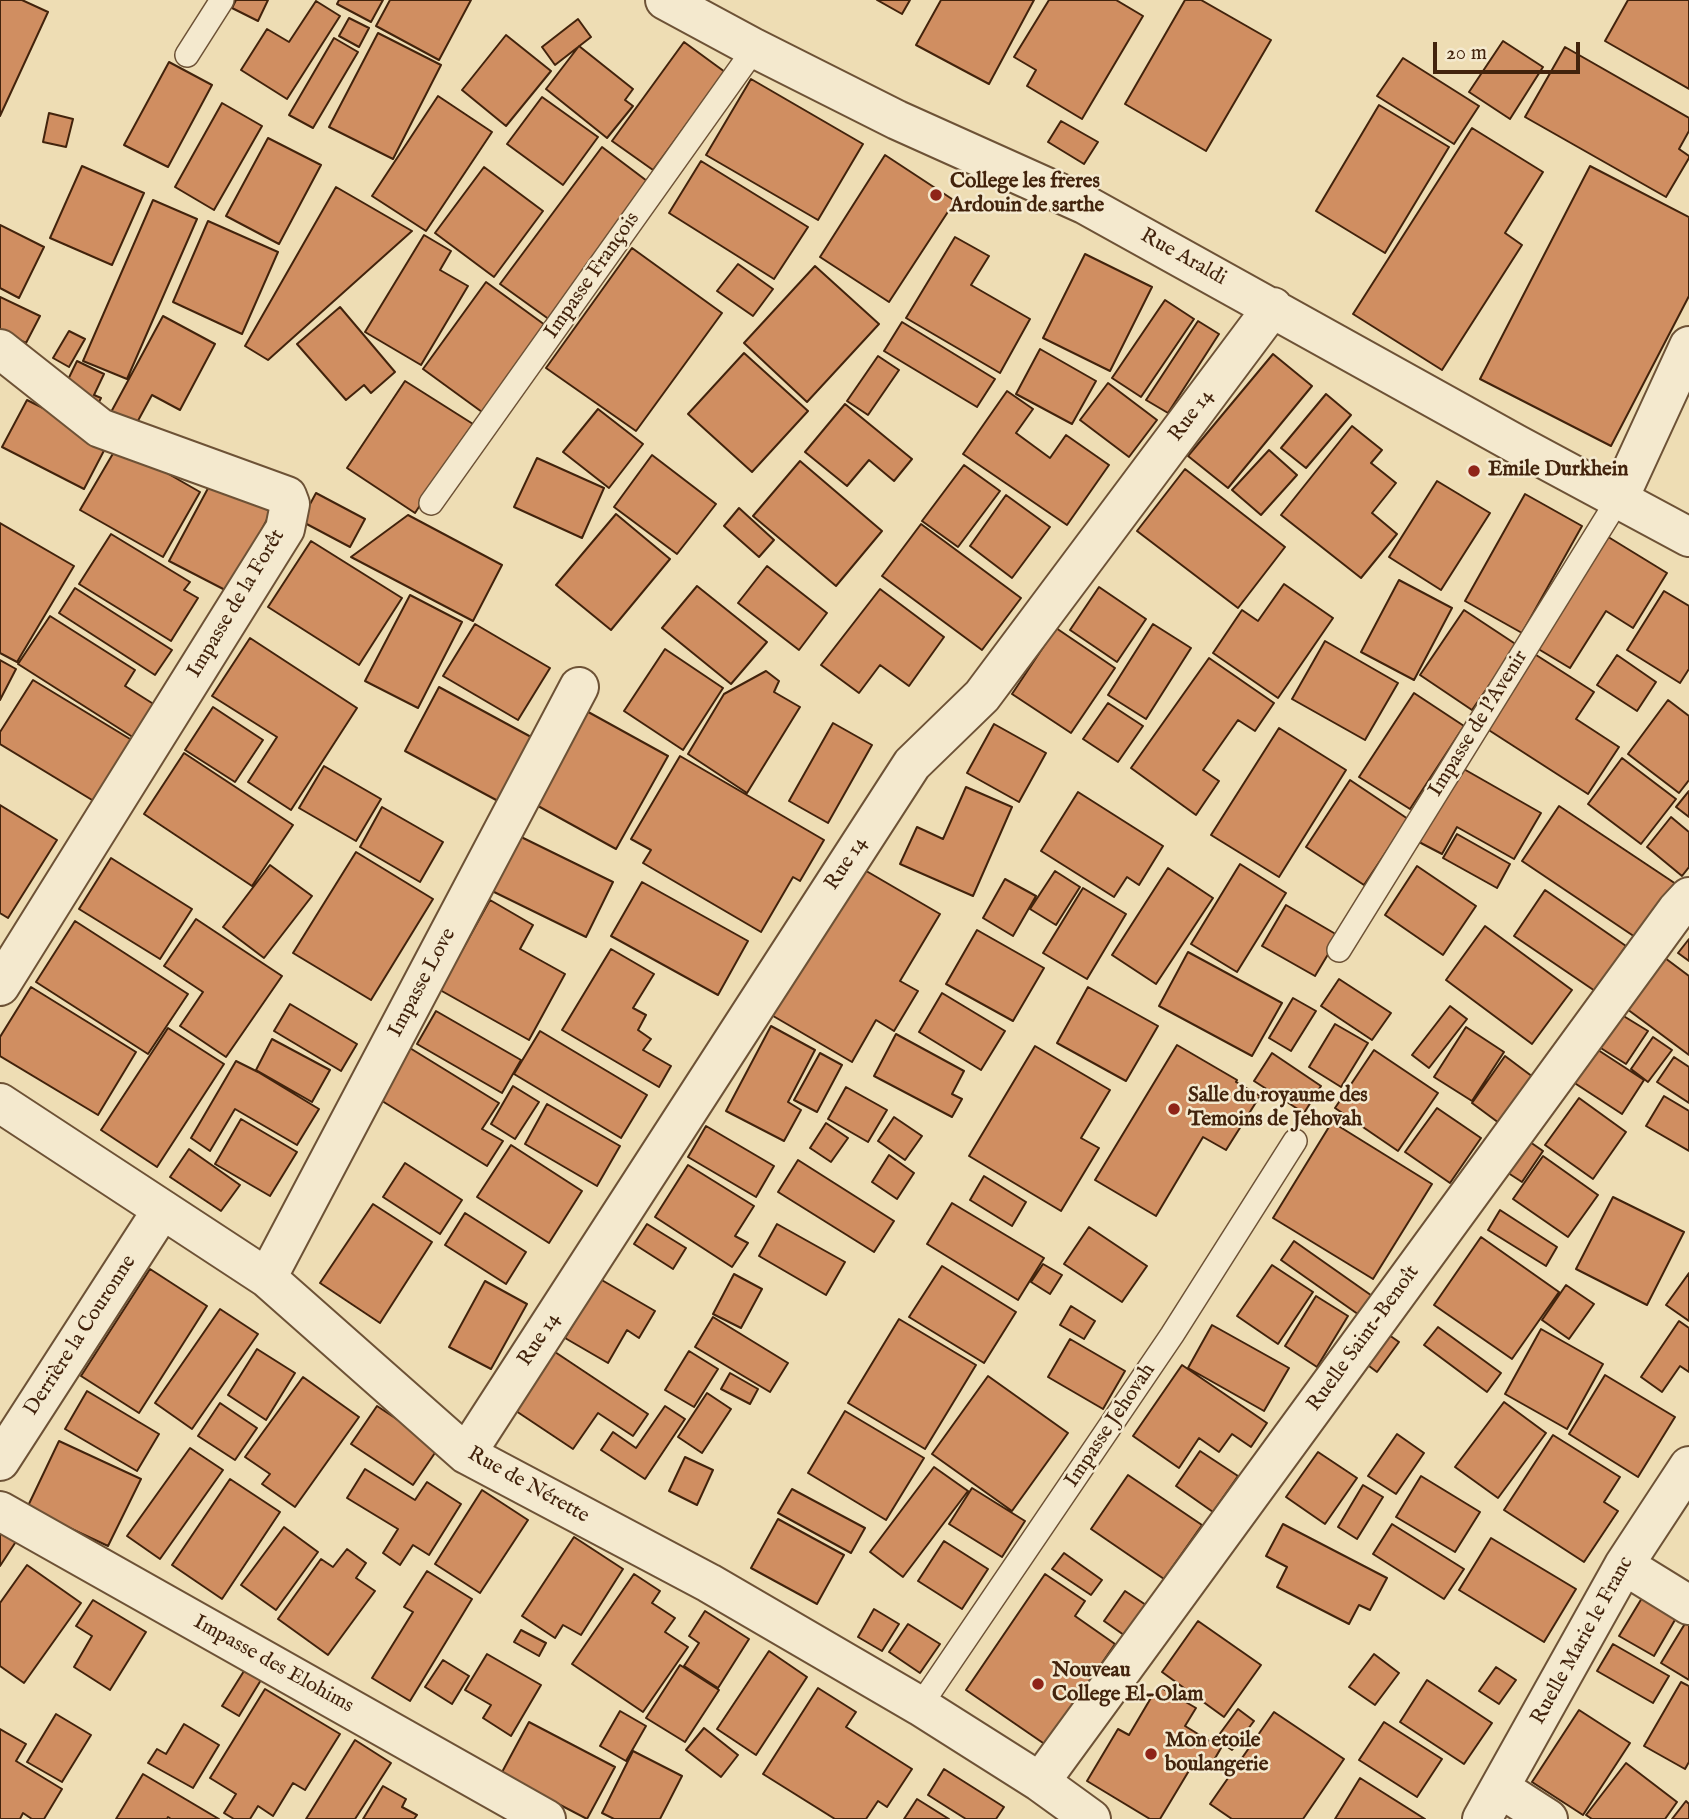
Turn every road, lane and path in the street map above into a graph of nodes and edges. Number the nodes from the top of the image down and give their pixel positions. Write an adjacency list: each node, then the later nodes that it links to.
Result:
1 (222, 0): 4 (lane)
2 (666, 0): 3 (street, Rue Araldi)
3 (752, 47): 5 (street, Rue Araldi); 9 (lane, Impasse François)
4 (187, 55)
5 (1273, 307): 8 (street, Rue Araldi); 19 (street, Rue 14)
6 (1689, 346): 8 (street)
7 (3, 358): 14 (street, Impasse de la Forêt)
8 (1619, 498): 10 (street, Rue Araldi); 13 (lane, Impasse de l'Avenir)
9 (431, 503)
10 (1689, 537)
11 (579, 687): 18 (street, Impasse Love)
12 (1689, 897): 26 (street, Ruelle Saint-Benoît)
13 (1339, 950)
14 (0, 986)
15 (0, 1103): 17 (street, Rue de Nérette)
16 (1296, 1141): 25 (lane, Impasse Jehovah)
17 (162, 1210): 18 (street, Rue de Nérette); 20 (street, Derrière la Couronne)
18 (267, 1278): 19 (street, Rue de Nérette)
19 (466, 1454): 25 (street, Rue de Nérette)
20 (0, 1461)
21 (1689, 1466): 23 (street, Ruelle Marie le Franc)
22 (0, 1511): 28 (street, Impasse des Elohims)
23 (1624, 1565): 24 (street); 27 (street, Ruelle Marie le Franc)
24 (1689, 1605)
25 (920, 1706): 26 (street, Rue de Nérette)
26 (1040, 1783): 29 (street, Rue de Nérette)
27 (1491, 1804): 30 (street)
28 (546, 1819)
29 (1091, 1819)
30 (1548, 1819)

